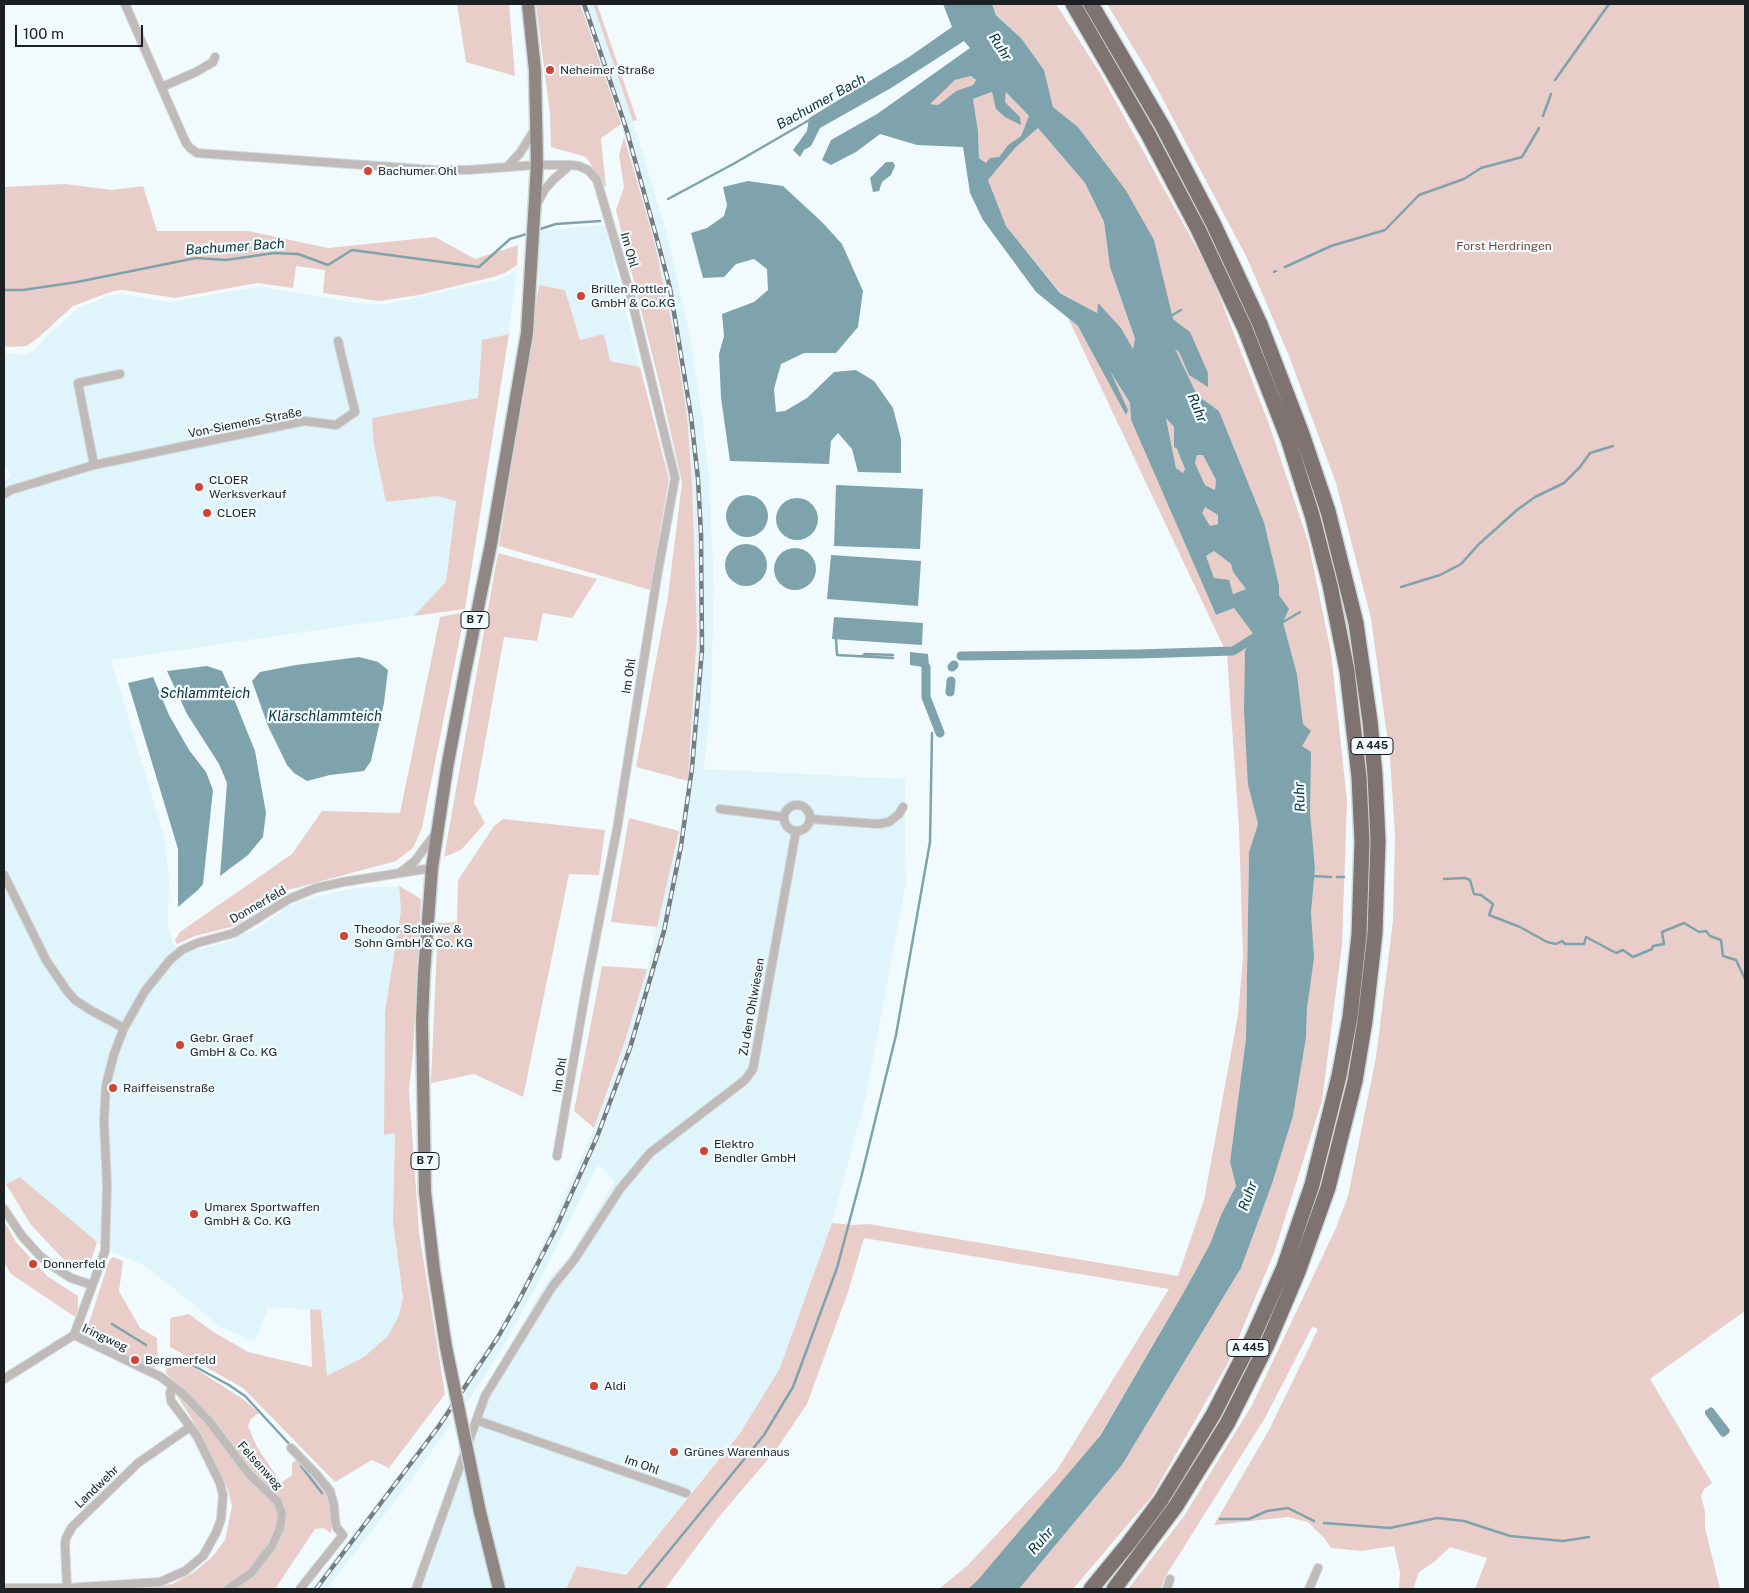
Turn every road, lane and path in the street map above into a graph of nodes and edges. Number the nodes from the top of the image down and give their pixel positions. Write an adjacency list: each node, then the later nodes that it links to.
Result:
1 (125, 4): 6 (street)
2 (528, 4): 7 (main road, B 7)
3 (1073, 4): 44 (highway, A 445)
4 (1091, 4): 45 (highway, A 445)
5 (216, 57): 6 (street)
6 (162, 87): 10 (street)
7 (536, 126): 8 (main road, B 7); 10 (street)
8 (536, 165): 9 (street); 10 (street); 11 (main road, B 7)
9 (570, 166): 11 (street); 26 (street, Im Ohl)
10 (507, 167)
11 (535, 208): 20 (main road, B 7)
12 (338, 341): 14 (street, Von-Siemens-Straße)
13 (120, 374): 14 (street)
14 (94, 465): 15 (street, Von-Siemens-Straße)
15 (4, 494)
16 (903, 807): 19 (street)
17 (720, 810): 18 (street)
18 (784, 817): 19 (street); 21 (street)
19 (811, 819): 21 (street)
20 (438, 831): 22 (main road, B 7); 23 (street)
21 (796, 831): 32 (street, Zu den Ohlwiesen)
22 (432, 868): 23 (street, Donnerfeld); 43 (main road, B 7, bridge)
23 (400, 873): 25 (street, Donnerfeld)
24 (4, 875): 25 (street)
25 (124, 1028): 28 (street, Donnerfeld)
26 (557, 1156)
27 (4, 1209): 28 (street)
28 (92, 1285): 29 (street, Donnerfeld)
29 (74, 1335): 30 (street, Iringweg); 31 (street, Iringweg)
30 (4, 1379)
31 (173, 1386): 33 (street); 40 (street, Felsenweg)
32 (476, 1420): 35 (street, Im Ohl); 42 (street)
33 (190, 1426): 39 (street, Landwehr); 39 (street)
34 (291, 1448): 41 (street)
35 (686, 1493)
36 (1318, 1568): 47 (street)
37 (1170, 1578): 46 (street)
38 (4, 1588): 39 (street)
39 (68, 1588)
40 (228, 1589)
41 (300, 1589)
42 (416, 1589)
43 (499, 1589)
44 (1091, 1589)
45 (1114, 1589)
46 (1167, 1589)
47 (1309, 1589)

